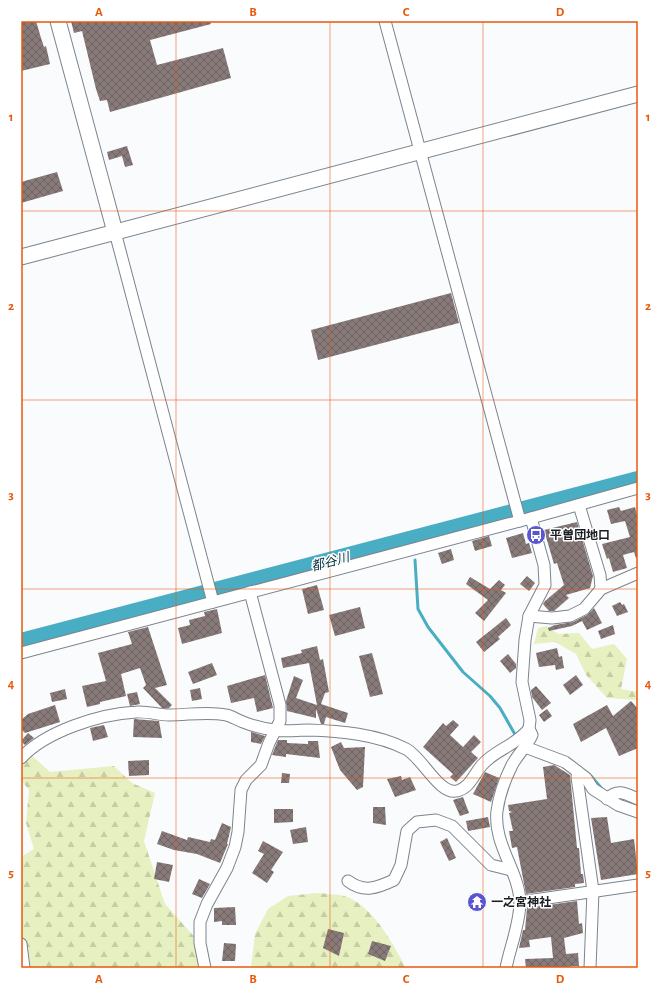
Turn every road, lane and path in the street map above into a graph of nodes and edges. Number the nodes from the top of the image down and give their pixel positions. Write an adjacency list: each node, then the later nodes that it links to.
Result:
1 (58, 21): 5 (street)
2 (385, 21): 4 (street)
3 (638, 94): 4 (street)
4 (420, 152): 5 (street); 9 (street)
5 (115, 232): 6 (street); 14 (street)
6 (21, 257)
7 (638, 488): 8 (street)
8 (578, 505): 10 (street); 12 (street)
9 (518, 515): 10 (street); 13 (street)
10 (531, 518): 15 (street)
11 (638, 573): 12 (street)
12 (601, 589): 15 (street)
13 (250, 592): 14 (street); 18 (street)
14 (212, 596): 16 (street)
15 (529, 616): 17 (street)
16 (21, 653)
17 (529, 729): 18 (street); 19 (street)
18 (276, 731): 20 (street); 32 (street)
19 (525, 747): 21 (street); 25 (street)
20 (21, 758)
21 (578, 772): 22 (street); 28 (street)
22 (610, 797): 23 (street); 24 (street)
23 (638, 799)
24 (638, 812)
25 (511, 870): 26 (street); 29 (street)
26 (348, 881)
27 (638, 885): 28 (street)
28 (593, 891): 29 (street); 34 (street)
29 (520, 902): 33 (street)
30 (21, 944): 31 (street)
31 (24, 968)
32 (205, 968)
33 (506, 968)
34 (590, 968)

